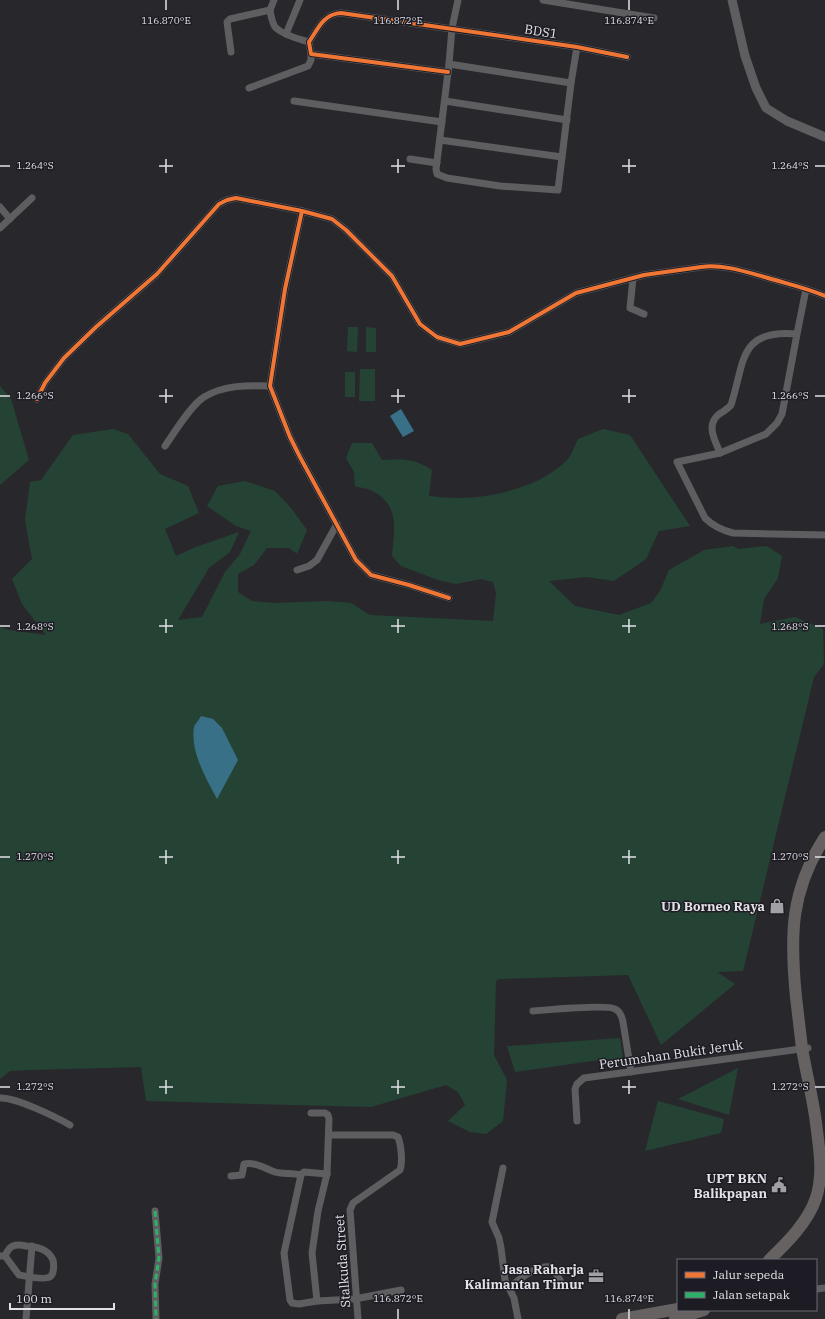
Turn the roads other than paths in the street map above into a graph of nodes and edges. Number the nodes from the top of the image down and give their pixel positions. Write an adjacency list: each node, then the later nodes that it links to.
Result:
1 (274, 0): 6 (street)
2 (300, 0): 9 (street)
3 (458, 0): 8 (street)
4 (543, 0): 7 (street)
5 (732, 0): 23 (street)
6 (270, 10): 9 (street); 12 (street)
7 (654, 18)
8 (452, 28): 10 (street, BDS1); 11 (street, BDS1); 15 (street)
9 (286, 34): 10 (street)
10 (309, 42): 13 (street)
11 (577, 47): 14 (street, BDS1); 17 (street)
12 (231, 52)
13 (311, 54): 16 (street); 18 (street)
14 (627, 56)
15 (449, 64): 16 (street); 17 (street)
16 (448, 72): 20 (street)
17 (571, 83): 21 (street)
18 (249, 88)
19 (294, 101): 22 (street)
20 (445, 102): 21 (street); 22 (street)
21 (566, 120): 25 (street)
22 (442, 122): 24 (street)
23 (825, 137)
24 (440, 140): 25 (street); 27 (street)
25 (562, 157): 27 (street)
26 (410, 159): 27 (street)
27 (437, 163)
28 (32, 198): 31 (street)
29 (0, 207): 31 (street)
30 (302, 211): 33 (street); 38 (street); 39 (street)
31 (10, 219): 32 (street)
32 (0, 228)
33 (633, 278): 34 (street); 36 (street)
34 (806, 289): 35 (street); 37 (street)
35 (825, 296)
36 (644, 314)
37 (797, 334): 41 (street); 41 (street)
38 (270, 386): 40 (street); 42 (street)
39 (37, 399)
40 (165, 446)
41 (720, 453): 43 (street)
42 (337, 524): 44 (street); 45 (street)
43 (825, 535)
44 (297, 570)
45 (449, 598)
46 (825, 837): 49 (highway)
47 (825, 851): 49 (highway)
48 (534, 1011): 50 (street)
49 (805, 1048): 50 (street, Perumahan Bukit Jeruk); 56 (highway); 65 (highway)
50 (631, 1072): 53 (street, Perumahan Bukit Jeruk)
51 (0, 1098): 54 (street)
52 (311, 1113): 55 (street)
53 (577, 1121)
54 (70, 1125)
55 (329, 1135): 58 (street); 71 (street, Stalkuda Street)
56 (825, 1145)
57 (503, 1168): 69 (street)
58 (327, 1174): 59 (street); 72 (street)
59 (301, 1175): 60 (street); 72 (street)
60 (232, 1176)
61 (825, 1192): 66 (highway)
62 (155, 1211): 76 (street)
63 (32, 1246): 64 (street); 67 (street); 67 (street)
64 (3, 1256): 67 (street)
65 (770, 1259)
66 (781, 1259)
67 (29, 1277): 75 (street)
68 (560, 1280): 69 (street)
69 (509, 1288): 78 (street)
70 (402, 1290): 71 (street)
71 (356, 1298): 72 (street); 77 (street, Stalkuda Street)
72 (317, 1301)
73 (677, 1309): 79 (highway)
74 (701, 1311): 80 (highway)
75 (26, 1319)
76 (156, 1319)
77 (358, 1319)
78 (518, 1319)
79 (622, 1319)
80 (675, 1319)

